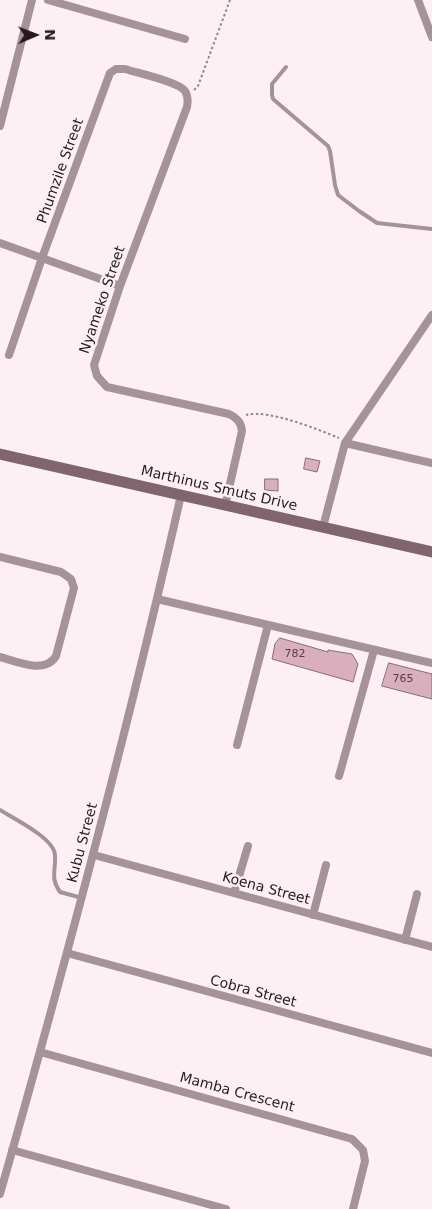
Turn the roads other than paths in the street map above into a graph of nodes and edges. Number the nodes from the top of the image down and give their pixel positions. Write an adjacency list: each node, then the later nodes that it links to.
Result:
1 (32, 0): 8 (street)
2 (48, 0): 5 (street)
3 (418, 0): 4 (street)
4 (432, 37)
5 (185, 39)
6 (286, 67): 9 (lane)
7 (187, 94): 11 (street, Phumzile Street); 12 (street, Nyameko Street)
8 (0, 126)
9 (432, 229)
10 (0, 243): 11 (street)
11 (42, 258): 12 (street); 14 (street, Phumzile Street)
12 (120, 286): 19 (street, Nyameko Street)
13 (432, 315): 15 (street)
14 (9, 355)
15 (345, 442): 17 (street); 20 (street)
16 (0, 454): 18 (street, Marthinus Smuts Drive)
17 (432, 463)
18 (181, 496): 19 (street, Marthinus Smuts Drive); 23 (street, Kubu Street)
19 (226, 506): 20 (street, Marthinus Smuts Drive)
20 (323, 527): 21 (street, Marthinus Smuts Drive)
21 (432, 552)
22 (0, 558): 26 (street)
23 (157, 599): 24 (street); 32 (street, Kubu Street)
24 (268, 625): 25 (street); 28 (street)
25 (374, 650): 27 (street); 29 (street)
26 (0, 657)
27 (432, 663)
28 (237, 745)
29 (339, 776)
30 (0, 810): 36 (lane)
31 (248, 846): 34 (street)
32 (94, 855): 34 (street, Koena Street); 36 (street, Kubu Street)
33 (326, 865): 37 (street)
34 (234, 893): 37 (street, Koena Street)
35 (417, 894): 38 (street)
36 (82, 898): 40 (street, Kubu Street)
37 (313, 914): 38 (street, Koena Street)
38 (405, 940): 39 (street, Koena Street)
39 (432, 947)
40 (67, 954): 41 (street, Kubu Street); 42 (street, Cobra Street)
41 (40, 1052): 43 (street, Kubu Street); 46 (street, Mamba Crescent)
42 (432, 1053)
43 (12, 1150): 44 (street, Kubu Street); 45 (street)
44 (0, 1194)
45 (226, 1209)
46 (353, 1209)

